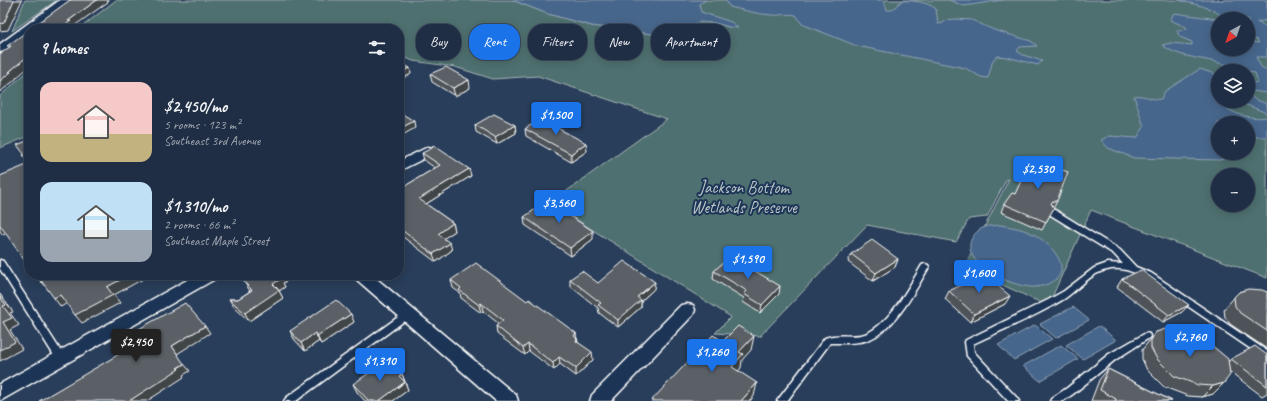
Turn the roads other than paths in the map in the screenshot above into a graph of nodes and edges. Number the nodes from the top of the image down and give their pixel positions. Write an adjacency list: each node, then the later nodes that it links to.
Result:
1 (66, 0): 2 (street)
2 (33, 24)
3 (24, 30): 4 (street)
4 (16, 36): 5 (street); 6 (street)
5 (0, 38)
6 (0, 49)
7 (428, 151): 8 (street)
8 (404, 164)
9 (1052, 212): 12 (lane)
10 (0, 263): 19 (lane)
11 (925, 267): 24 (lane)
12 (1133, 269): 18 (lane); 25 (lane)
13 (200, 280): 19 (street)
14 (368, 280): 16 (street)
15 (687, 310): 23 (street)
16 (408, 314): 21 (lane); 22 (street)
17 (1146, 336): 26 (lane)
18 (1267, 356)
19 (61, 359): 20 (street)
20 (0, 393)
21 (289, 401)
22 (509, 401)
23 (599, 401)
24 (782, 401)
25 (1014, 401)
26 (1055, 401)

